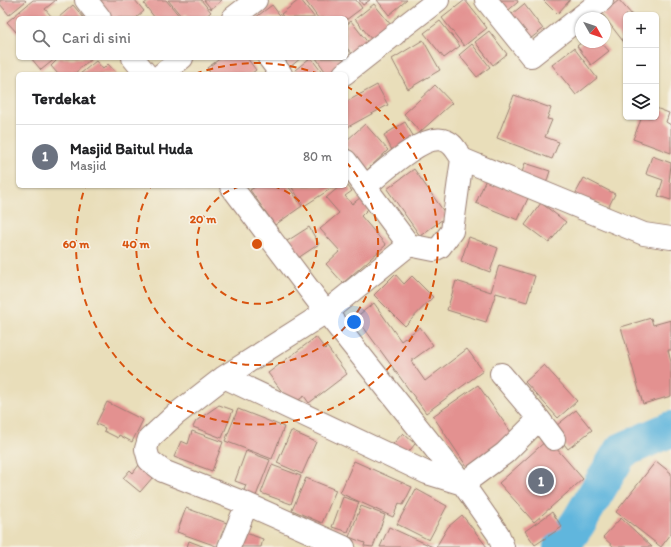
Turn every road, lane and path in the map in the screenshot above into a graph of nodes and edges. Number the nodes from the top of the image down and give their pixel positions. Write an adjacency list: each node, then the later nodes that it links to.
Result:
1 (86, 0): 6 (street)
2 (256, 0): 7 (street)
3 (438, 0): 14 (street)
4 (486, 0): 5 (street)
5 (602, 0)
6 (98, 16)
7 (237, 16)
8 (135, 60): 11 (street)
9 (180, 60): 12 (street)
10 (270, 60): 13 (street)
11 (144, 72)
12 (164, 72)
13 (280, 72)
14 (347, 72)
15 (462, 158): 17 (street); 19 (street); 20 (street)
16 (348, 164): 17 (street)
17 (365, 187): 20 (street)
18 (233, 188): 21 (street)
19 (671, 238)
20 (409, 244): 21 (street)
21 (326, 312): 23 (street); 26 (street)
22 (501, 374): 24 (street)
23 (224, 377): 26 (street); 27 (street)
24 (539, 419): 25 (street); 26 (street)
25 (554, 439)
26 (463, 484): 30 (street)
27 (247, 504): 28 (street); 29 (street)
28 (229, 547)
29 (344, 547)
30 (503, 547)

